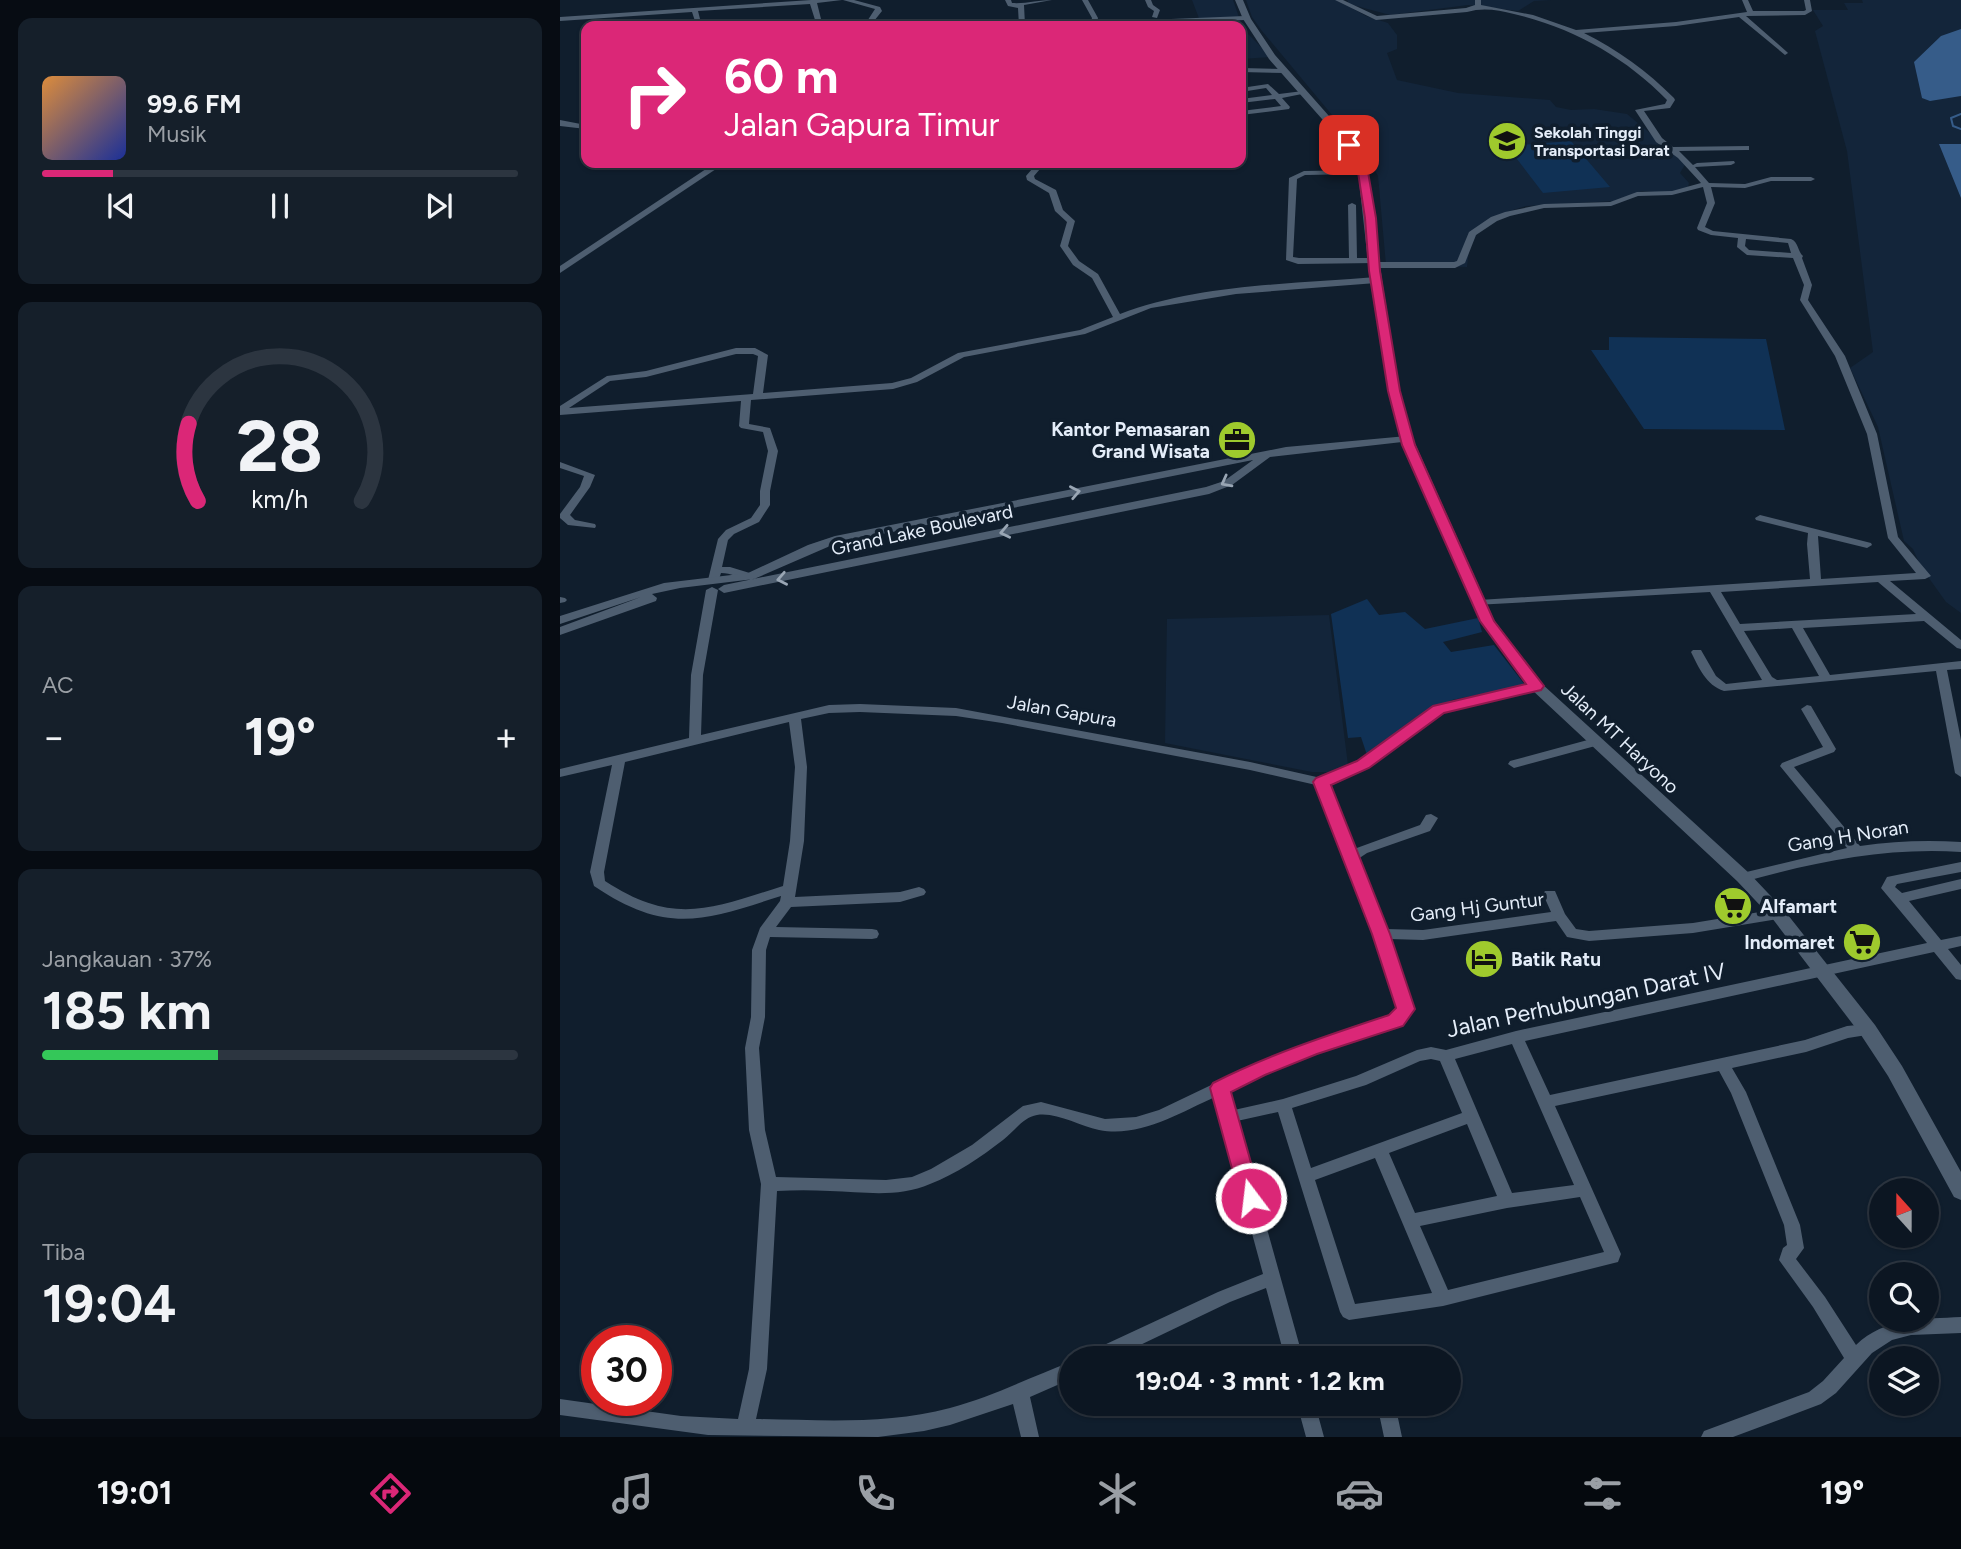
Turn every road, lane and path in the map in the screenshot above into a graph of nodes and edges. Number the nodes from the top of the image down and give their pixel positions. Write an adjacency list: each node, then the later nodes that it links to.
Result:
1 (733, 0): 16 (street)
2 (839, 0): 13 (street)
3 (846, 0): 25 (street)
4 (1008, 0): 15 (street)
5 (1049, 0): 15 (street)
6 (1085, 0): 27 (street)
7 (1148, 0): 20 (street)
8 (1239, 0): 21 (main road, Jalan MT Haryono)
9 (1338, 0): 14 (street)
10 (1745, 0): 18 (street)
11 (1807, 0): 18 (street)
12 (797, 2): 13 (street); 16 (street)
13 (813, 2): 24 (street)
14 (1478, 3): 29 (street)
15 (1020, 6): 26 (street)
16 (738, 9): 17 (street)
17 (695, 11): 22 (street); 23 (street)
18 (1751, 13): 19 (street)
19 (1742, 16): 29 (street); 30 (street)
20 (1155, 17)
21 (1245, 18): 28 (street); 32 (main road, Jalan MT Haryono)
22 (560, 19)
23 (699, 21)
24 (818, 21)
25 (871, 21)
26 (1022, 21)
27 (1094, 21)
28 (1188, 21)
29 (1576, 32): 41 (street)
30 (1785, 52)
31 (1246, 70): 32 (street)
32 (1285, 71): 34 (main road, Jalan MT Haryono)
33 (1246, 89): 35 (street)
34 (1303, 93): 35 (street); 46 (main road, Jalan MT Haryono)
35 (1277, 96): 36 (street); 37 (street)
36 (1246, 100)
37 (1246, 112)
38 (560, 123): 39 (street)
39 (581, 126)
40 (1746, 148): 41 (street)
41 (1671, 149): 43 (street)
42 (1731, 163): 43 (street)
43 (1687, 165): 48 (street)
44 (714, 168): 54 (street)
45 (1036, 168): 55 (street)
46 (1363, 172): 52 (street); 53 (main road, Jalan MT Haryono)
47 (1811, 179): 48 (street)
48 (1706, 184): 50 (street); 53 (street)
49 (1352, 205): 52 (street)
50 (1743, 235): 51 (street); 51 (street)
51 (1798, 256): 70 (street)
52 (1353, 260): 53 (street)
53 (1375, 268): 55 (street); 59 (main road, Jalan MT Haryono)
54 (560, 270)
55 (1118, 318): 56 (street)
56 (758, 395): 57 (street); 58 (street)
57 (746, 396): 58 (street); 71 (street)
58 (560, 411)
59 (1407, 439): 60 (street, Grand Lake Boulevard); 74 (main road, Jalan MT Haryono)
60 (1286, 450): 65 (street, Grand Lake Boulevard, one-way to 60); 68 (street, Grand Lake Boulevard, one-way to 68)
61 (560, 465): 63 (street)
62 (1760, 518): 64 (street)
63 (592, 526)
64 (1813, 533): 66 (street); 72 (street)
65 (854, 537): 67 (street, Grand Lake Boulevard); 68 (street)
66 (1867, 545)
67 (792, 556): 69 (street); 71 (street, Grand Lake Boulevard)
68 (862, 562): 69 (street, Grand Lake Boulevard)
69 (808, 574): 71 (street, Grand Lake Boulevard, one-way to 71)
70 (1880, 578): 72 (street); 75 (street)
71 (714, 580): 76 (street, Grand Lake Boulevard); 79 (street, Grand Lake Boulevard); 89 (street)
72 (1816, 582): 73 (street)
73 (1713, 588): 74 (street); 78 (street)
74 (1479, 603): 86 (main road, Jalan MT Haryono)
75 (1926, 617): 77 (street); 80 (street)
76 (560, 620)
77 (1796, 625): 78 (street); 84 (street)
78 (1736, 628): 85 (street)
79 (560, 631)
80 (1961, 646)
81 (1698, 652): 85 (street)
82 (1961, 665): 83 (street)
83 (1941, 668): 84 (street); 94 (street)
84 (1827, 679): 85 (street)
85 (1770, 682)
86 (1536, 686): 90 (main road, Jalan MT Haryono); 95 (street)
87 (1807, 709): 98 (street)
88 (795, 717): 89 (street, Jalan Gapura); 95 (street, Jalan Gapura); 105 (street)
89 (695, 740): 91 (street, Jalan Gapura)
90 (1595, 742): 92 (street); 101 (main road, Jalan MT Haryono)
91 (618, 760): 93 (street, Jalan Gapura); 105 (street)
92 (1514, 764)
93 (560, 773)
94 (1961, 773)
95 (1321, 782): 99 (street)
96 (1431, 818): 99 (street)
97 (1961, 846): 98 (street, Gang H Noran)
98 (1857, 851): 101 (street, Gang H Noran)
99 (1351, 858): 111 (street)
100 (1961, 867): 106 (street)
101 (1743, 877): 107 (main road, Jalan MT Haryono)
102 (1961, 884): 106 (street)
103 (919, 892): 105 (street)
104 (1550, 894): 108 (street)
105 (788, 896): 109 (street)
106 (1899, 899): 113 (street)
107 (1778, 914): 108 (street, Gang Hj Guntur); 114 (main road, Jalan MT Haryono)
108 (1559, 916): 111 (street, Gang Hj Guntur)
109 (765, 932): 110 (street); 127 (street)
110 (872, 934)
111 (1381, 934): 120 (street)
112 (1961, 941): 113 (street)
113 (1936, 946): 114 (street); 115 (street)
114 (1823, 971): 116 (main road, Jalan MT Haryono); 117 (street, Jalan Perhubungan Darat IV)
115 (1961, 975)
116 (1868, 1030): 119 (street); 129 (main road, Jalan MT Haryono)
117 (1516, 1037): 118 (street, Jalan Perhubungan Darat IV); 121 (street)
118 (1446, 1056): 122 (street, Jalan Perhubungan Darat IV); 123 (street)
119 (1722, 1063): 121 (street); 137 (street)
120 (1220, 1088): 124 (street); 127 (street)
121 (1545, 1102): 128 (street)
122 (1283, 1105): 124 (street, Jalan Perhubungan Darat IV); 126 (street)
123 (1471, 1116): 125 (street); 130 (street)
124 (1229, 1117): 132 (street)
125 (1380, 1150): 126 (street); 131 (street)
126 (1306, 1177): 133 (street)
127 (769, 1184): 143 (street)
128 (1583, 1190): 130 (street); 133 (street)
129 (1961, 1191)
130 (1507, 1200): 131 (street)
131 (1410, 1221): 133 (street)
132 (1272, 1278): 135 (street); 136 (street)
133 (1443, 1300)
134 (1961, 1325): 137 (street)
135 (1120, 1346)
136 (1291, 1346)
137 (1855, 1360): 145 (street)
138 (1059, 1376): 139 (street)
139 (1020, 1395): 143 (street); 146 (street)
140 (560, 1407): 144 (street)
141 (1309, 1416): 147 (street)
142 (1389, 1416): 148 (street)
143 (745, 1428): 144 (street)
144 (679, 1430)
145 (1714, 1436)
146 (1030, 1437)
147 (1315, 1437)
148 (1393, 1437)

